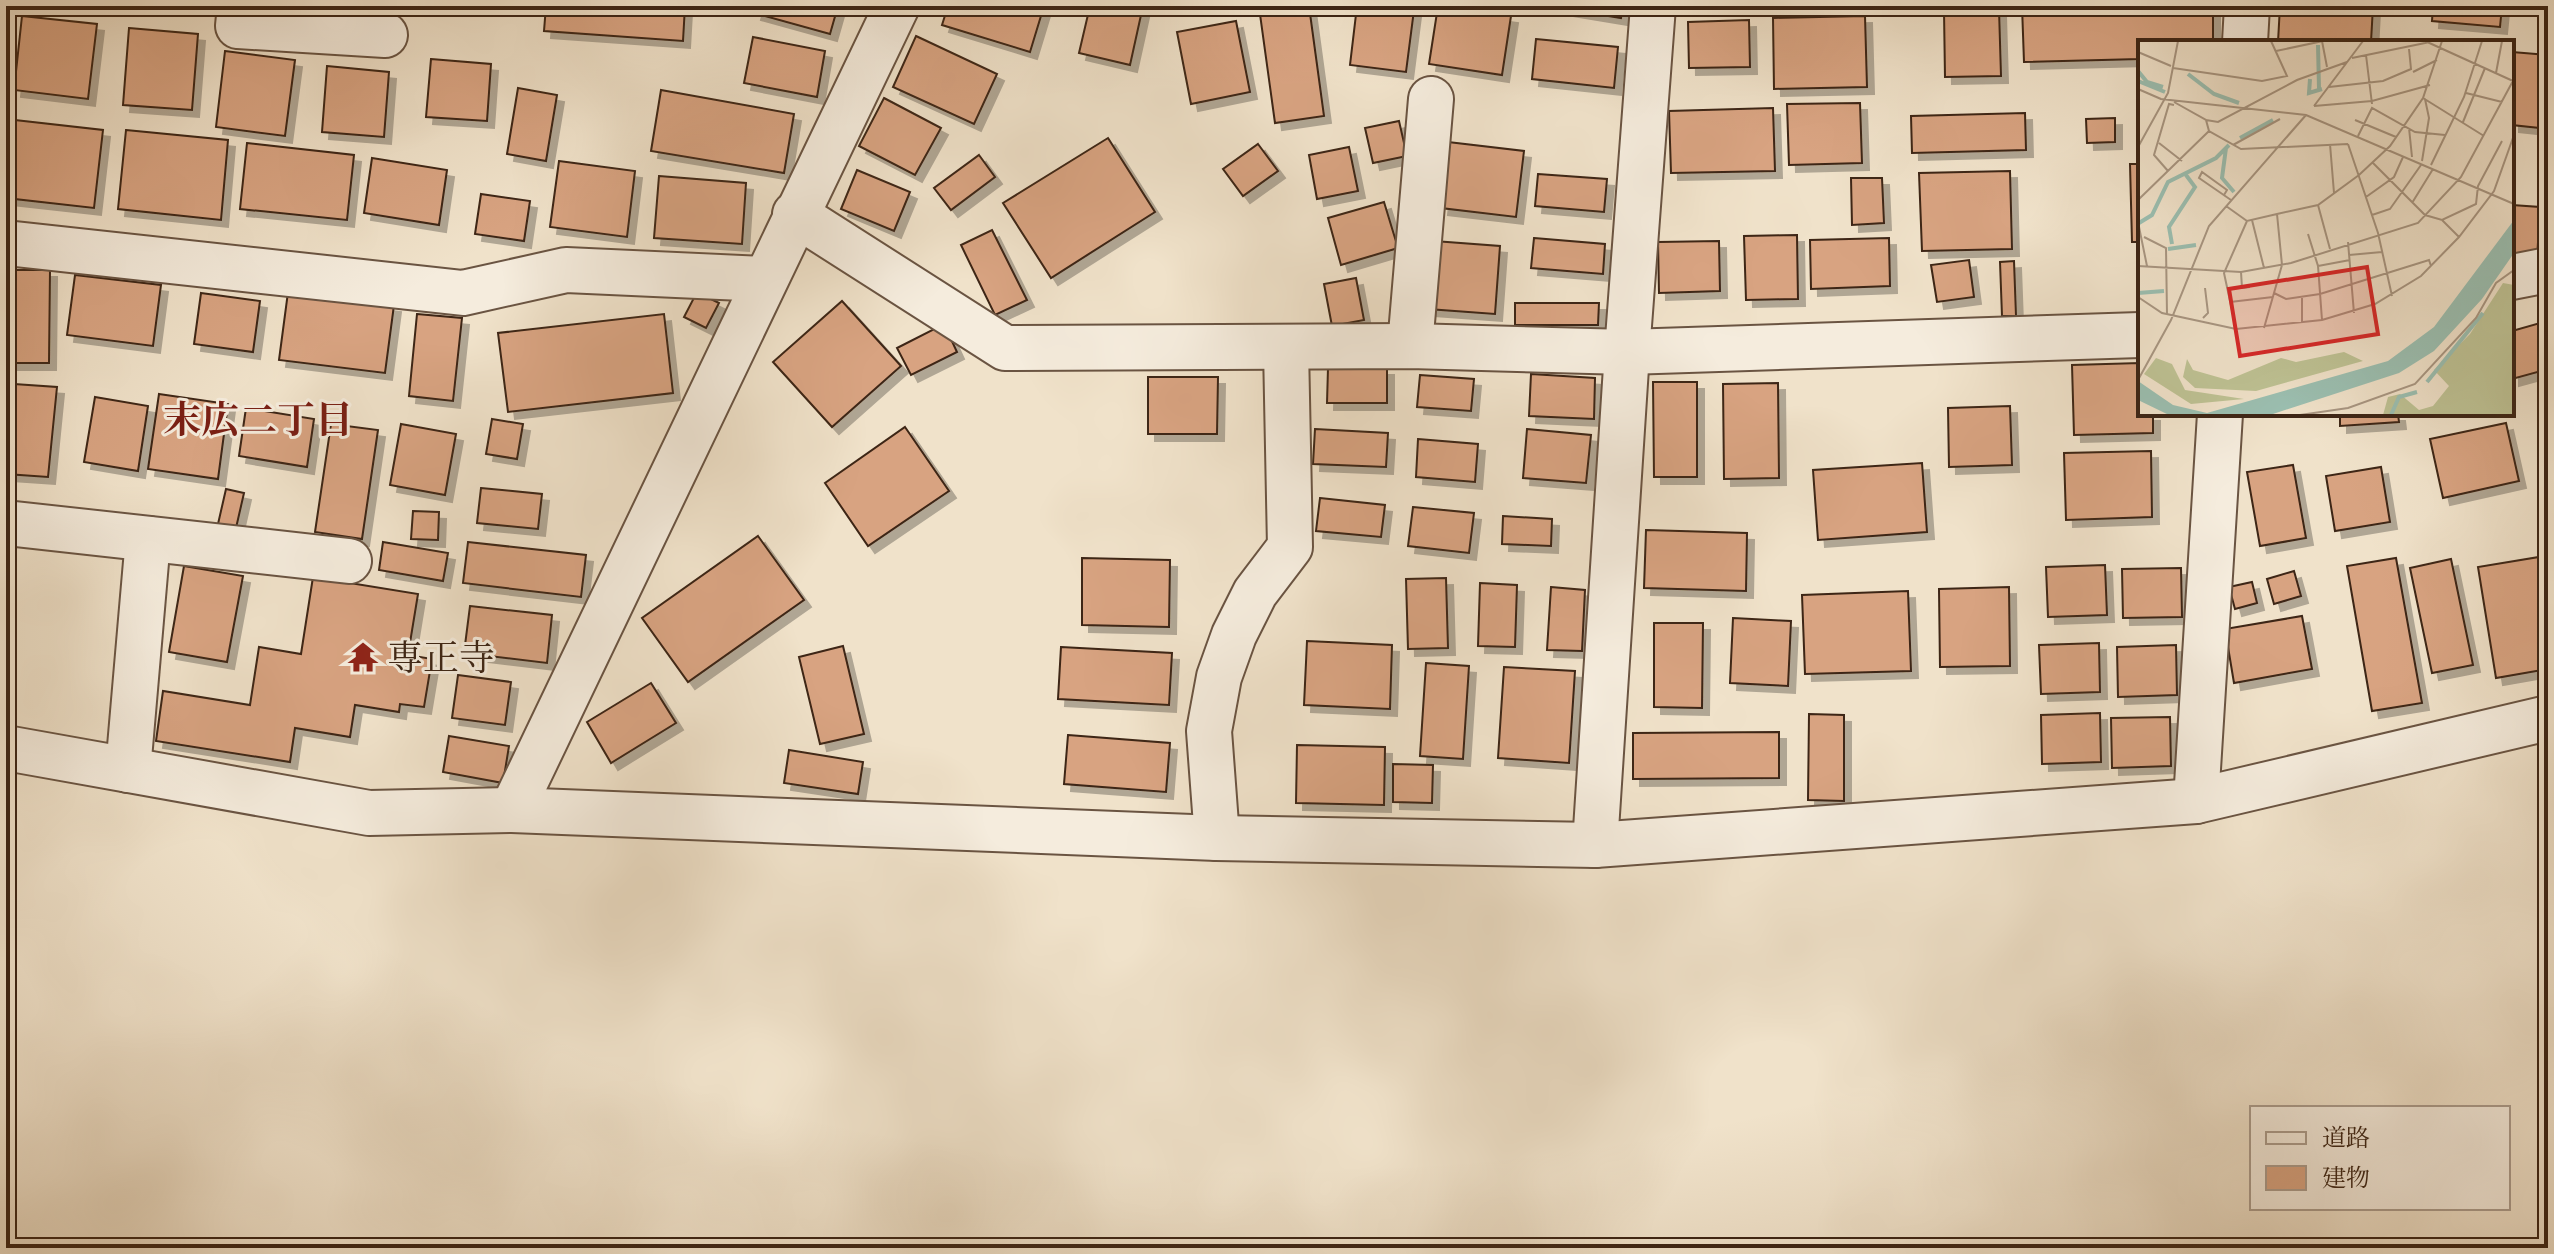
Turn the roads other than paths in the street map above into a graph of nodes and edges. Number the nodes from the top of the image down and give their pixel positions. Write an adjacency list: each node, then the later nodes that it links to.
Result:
1 (240, 6): 5 (street)
2 (897, 6): 8 (street)
3 (1653, 6): 16 (street)
4 (2247, 6): 6 (street)
5 (385, 35)
6 (2245, 40)
7 (1431, 99): 14 (street)
8 (795, 214): 12 (street); 15 (street)
9 (6, 243): 12 (street)
10 (2548, 270): 11 (street)
11 (2514, 277)
12 (765, 279): 25 (street)
13 (2138, 335): 16 (street)
14 (1410, 346): 15 (street); 16 (street)
15 (1286, 348): 26 (street)
16 (1627, 352): 27 (street)
17 (2220, 416): 24 (street)
18 (6, 523): 19 (street)
19 (148, 539): 20 (street); 23 (street)
20 (349, 561)
21 (2548, 718): 24 (street)
22 (6, 748): 23 (street)
23 (128, 770): 25 (street)
24 (2196, 801): 27 (street)
25 (512, 810): 26 (street)
26 (1217, 838): 27 (street)
27 (1595, 845)

